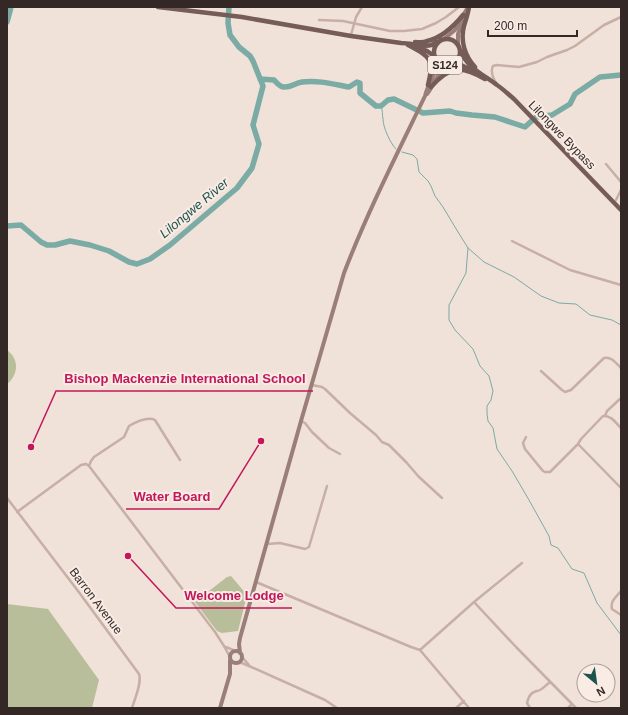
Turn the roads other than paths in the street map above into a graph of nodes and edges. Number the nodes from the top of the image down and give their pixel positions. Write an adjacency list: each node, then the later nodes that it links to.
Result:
1 (158, 7): 9 (main road)
2 (362, 7): 8 (street)
3 (459, 7): 8 (street)
4 (469, 7): 5 (main road, S124); 13 (main road, S124); 17 (main road)
5 (463, 15): 10 (main road, S124); 12 (main road)
6 (621, 17): 18 (street)
7 (320, 20): 8 (street)
8 (354, 24): 9 (street)
9 (351, 36): 12 (main road)
10 (444, 38): 11 (main road, S124); 13 (main road, S124)
11 (438, 42): 12 (main road); 15 (main road, S124)
12 (408, 44): 15 (main road); 19 (main road)
13 (458, 44): 14 (main road, S124)
14 (461, 51): 16 (main road, S124); 17 (main road, Lilongwe Bypass)
15 (436, 59): 16 (main road, S124); 19 (main road, S124)
16 (449, 64): 17 (main road, Lilongwe Bypass); 19 (main road, S124)
17 (483, 75): 18 (main road, Lilongwe Bypass)
18 (497, 85): 19 (main road); 24 (main road, Lilongwe Bypass)
19 (430, 86): 29 (main road, S124)
20 (606, 164): 21 (street)
21 (621, 182)
22 (621, 190): 23 (street)
23 (616, 200)
24 (621, 210)
25 (512, 241): 26 (street)
26 (621, 285)
27 (621, 368): 28 (street)
28 (541, 371)
29 (311, 385): 32 (main road, S124); 42 (street)
30 (621, 398): 31 (street)
31 (605, 416): 33 (street); 35 (street)
32 (301, 421): 36 (street); 44 (main road, S124)
33 (621, 428)
34 (526, 437): 35 (street)
35 (578, 444): 40 (street)
36 (340, 454)
37 (180, 460): 38 (street)
38 (90, 466): 43 (street); 51 (street)
39 (327, 486): 44 (street)
40 (621, 488)
41 (7, 498): 43 (street, Barron Avenue)
42 (442, 498)
43 (17, 512): 62 (street, Barron Avenue)
44 (266, 544): 46 (main road, S124)
45 (522, 563): 48 (street)
46 (256, 581): 50 (main road, S124); 53 (street)
47 (621, 591): 49 (street)
48 (474, 602): 53 (street); 59 (street)
49 (621, 615)
50 (240, 638): 52 (main road, S124); 54 (main road, S124)
51 (224, 646): 52 (street); 55 (street)
52 (233, 650): 54 (main road); 55 (main road)
53 (420, 650): 60 (street)
54 (241, 655): 56 (main road); 57 (street)
55 (230, 658): 56 (main road); 58 (main road)
56 (238, 663): 57 (street); 58 (main road)
57 (249, 666): 64 (street)
58 (230, 674): 63 (main road)
59 (550, 682): 61 (street); 67 (street)
60 (464, 701): 65 (street); 66 (street)
61 (572, 704): 68 (street); 69 (street)
62 (132, 708)
63 (220, 708)
64 (337, 708)
65 (456, 708)
66 (470, 708)
67 (530, 708)
68 (568, 708)
69 (576, 708)

